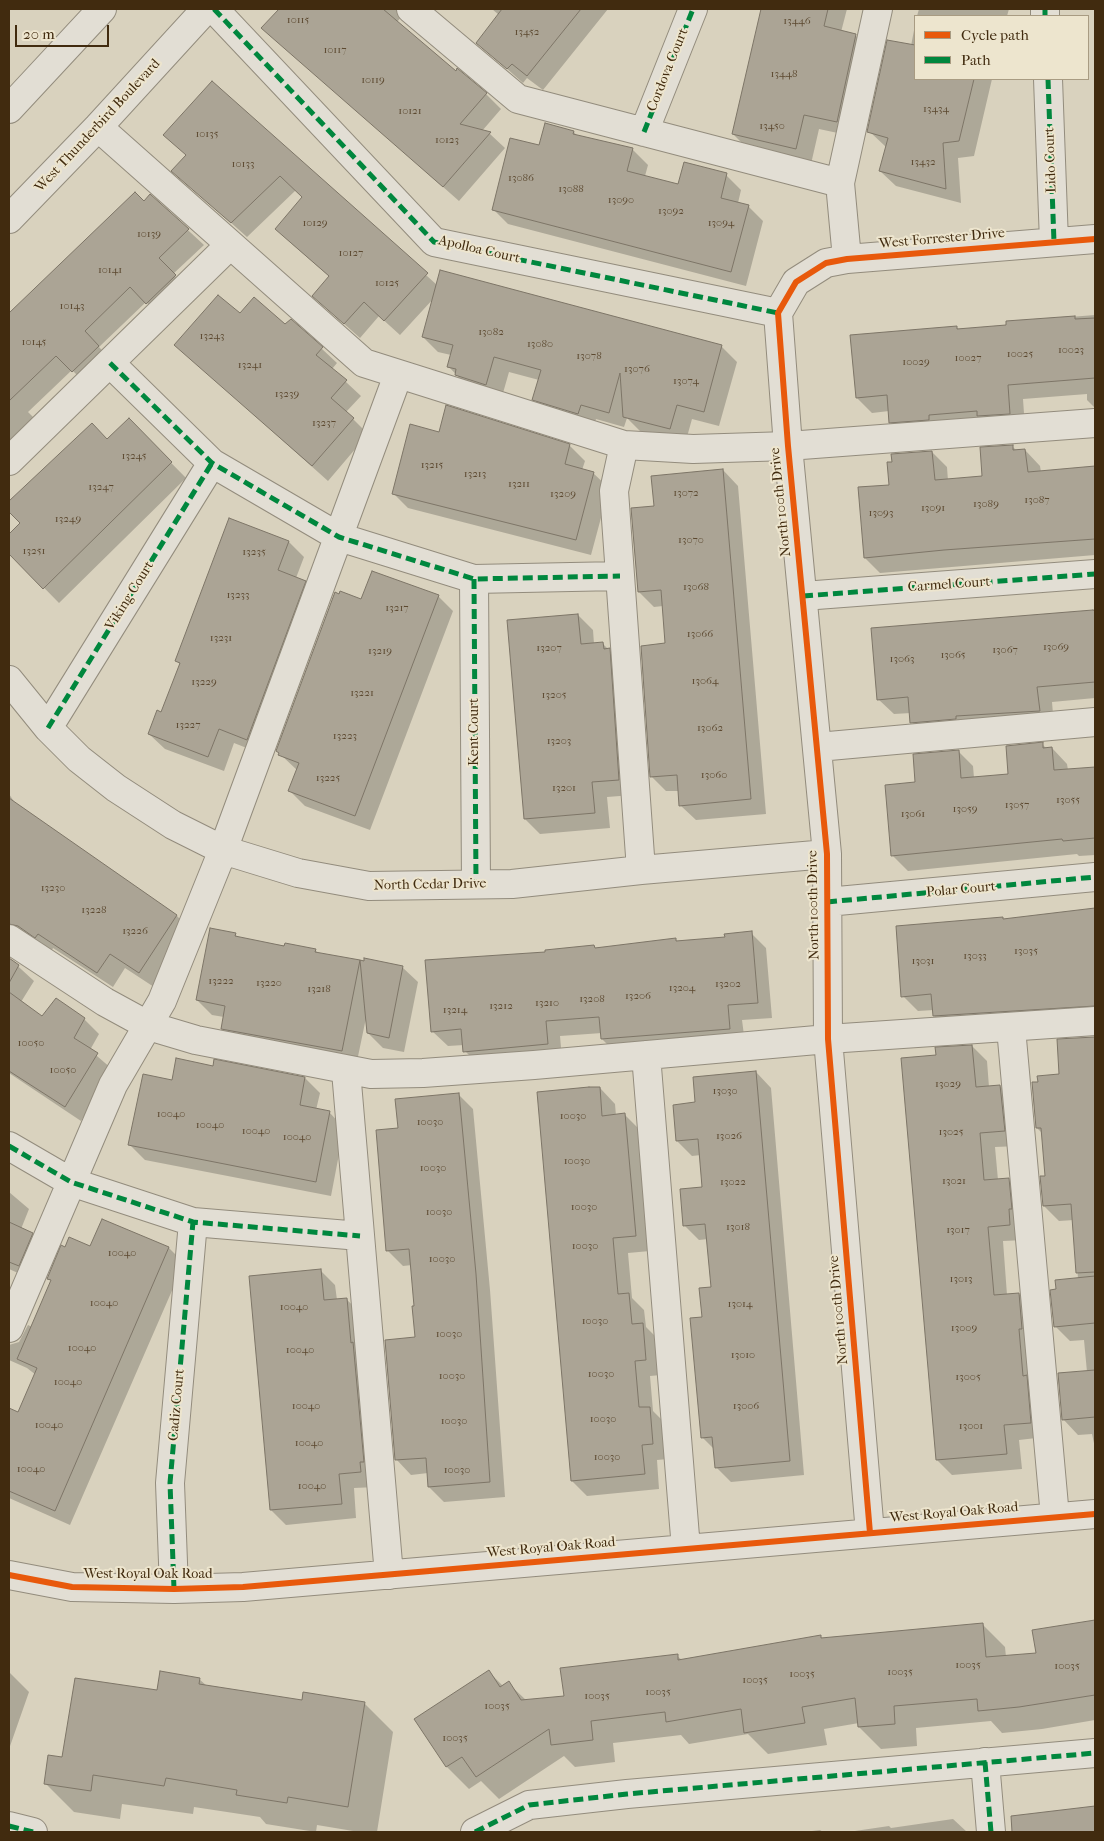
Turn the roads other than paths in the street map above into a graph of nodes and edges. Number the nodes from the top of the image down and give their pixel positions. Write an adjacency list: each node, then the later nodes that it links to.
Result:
1 (102, 9): 8 (street)
2 (206, 9): 9 (street, West Thunderbird Boulevard)
3 (214, 9): 17 (street, Apolloa Court)
4 (693, 9): 10 (street, Cordova Court)
5 (878, 9): 11 (street)
6 (427, 14): 10 (street)
7 (1048, 80): 14 (street, Lido Court)
8 (9, 109)
9 (98, 127): 12 (street, West Thunderbird Boulevard); 15 (street)
10 (644, 132): 11 (street)
11 (840, 183): 16 (street)
12 (9, 219)
13 (1095, 239): 14 (street, West Forrester Drive)
14 (1054, 242): 16 (street, West Forrester Drive)
15 (230, 245): 18 (street); 19 (street)
16 (847, 259): 17 (street, West Forrester Drive)
17 (778, 313): 22 (street, North 100th Drive)
18 (110, 363): 23 (street); 24 (street)
19 (398, 375): 21 (street); 25 (street)
20 (1095, 423): 22 (street)
21 (624, 445): 22 (street); 27 (street)
22 (788, 446): 29 (street, North 100th Drive)
23 (9, 461)
24 (212, 463): 25 (street); 32 (street, Viking Court)
25 (339, 537): 28 (street); 34 (street)
26 (1095, 574): 29 (street, Carmel Court)
27 (620, 576): 28 (street); 36 (street)
28 (474, 579): 38 (street, Kent Court)
29 (803, 596): 33 (street, North 100th Drive)
30 (9, 680): 32 (street, North Cedar Drive)
31 (1095, 722): 33 (street)
32 (48, 728): 34 (street, North Cedar Drive)
33 (818, 747): 35 (street, North 100th Drive)
34 (223, 850): 38 (street, North Cedar Drive); 42 (street)
35 (827, 854): 36 (street, North Cedar Drive); 39 (street, North 100th Drive)
36 (641, 870): 38 (street, North Cedar Drive)
37 (1095, 877): 39 (street, Polar Court)
38 (476, 884)
39 (827, 902): 44 (street, North 100th Drive)
40 (9, 938): 42 (street)
41 (1095, 1021): 43 (street)
42 (148, 1026): 46 (street); 48 (street)
43 (1011, 1028): 44 (street); 53 (street)
44 (828, 1040): 45 (street); 54 (street, North 100th Drive)
45 (646, 1055): 46 (street); 55 (street)
46 (346, 1070): 50 (street)
47 (9, 1146): 48 (street)
48 (71, 1182): 49 (street); 51 (street)
49 (192, 1222): 50 (street); 58 (street, Cadiz Court)
50 (360, 1236): 57 (street)
51 (9, 1328)
52 (1095, 1514): 53 (street, West Royal Oak Road)
53 (1055, 1518): 54 (street, West Royal Oak Road)
54 (870, 1533): 55 (street, West Royal Oak Road)
55 (686, 1549): 57 (street, West Royal Oak Road)
56 (9, 1574): 58 (street, West Royal Oak Road)
57 (389, 1574): 58 (street, West Royal Oak Road)
58 (174, 1588)
59 (1095, 1753): 60 (street)
60 (985, 1762): 63 (street); 64 (street)
61 (9, 1826): 62 (street)
62 (33, 1832)
63 (475, 1832)
64 (991, 1832)

